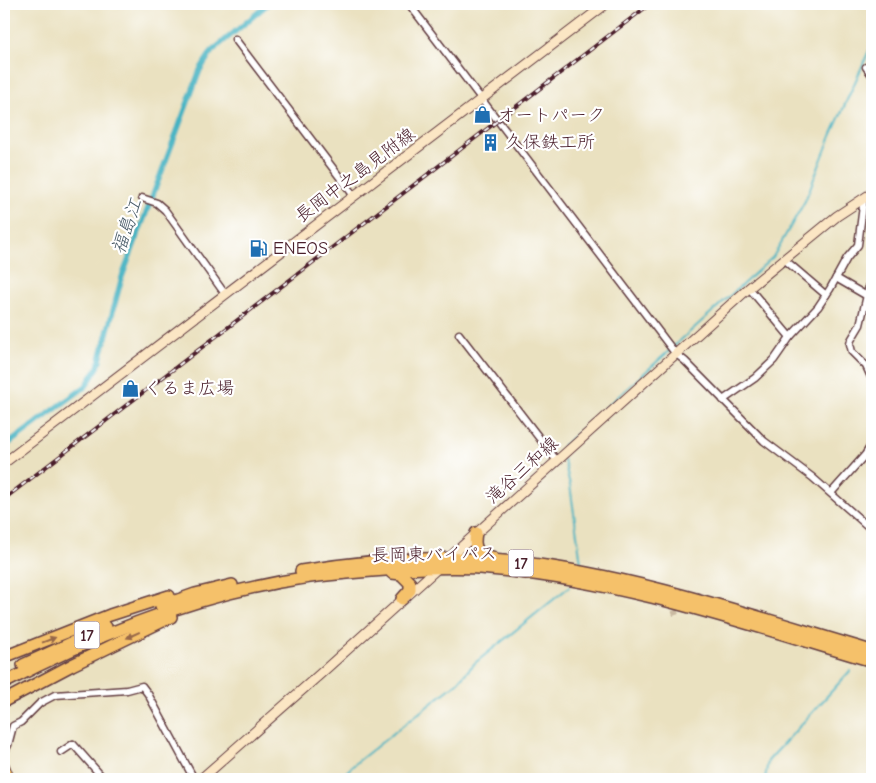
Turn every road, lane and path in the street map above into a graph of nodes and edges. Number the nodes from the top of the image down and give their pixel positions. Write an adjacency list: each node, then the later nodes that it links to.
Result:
1 (409, 4): 4 (street)
2 (606, 4): 4 (main road, 長岡中之島見附線)
3 (236, 39): 6 (street)
4 (481, 99): 6 (main road, 長岡中之島見附線); 17 (street)
5 (868, 195): 8 (main road, 滝谷三和線); 10 (street)
6 (354, 196): 12 (main road, 長岡中之島見附線)
7 (144, 198): 12 (street)
8 (785, 260): 11 (main road, 滝谷三和線); 13 (street)
9 (872, 274): 14 (street)
10 (836, 278): 13 (street); 14 (street)
11 (749, 288): 16 (street); 17 (main road, 滝谷三和線)
12 (225, 294): 22 (main road, 長岡中之島見附線)
13 (826, 294): 16 (street)
14 (867, 296): 18 (street)
15 (459, 334): 21 (street)
16 (790, 338): 19 (street)
17 (675, 353): 19 (street); 21 (main road, 滝谷三和線)
18 (872, 379)
19 (723, 400): 23 (street)
20 (872, 444): 23 (street)
21 (556, 461): 25 (main road, 滝谷三和線)
22 (4, 463)
23 (831, 493): 24 (street)
24 (872, 530)
25 (476, 533): 26 (main road, 滝谷三和線); 29 (highway)
26 (447, 559): 27 (main road, 滝谷三和線); 28 (highway, 長岡東バイパス / 17); 29 (highway, 長岡東バイパス / 17)
27 (437, 568): 28 (highway, 長岡東バイパス / 17); 30 (main road, 滝谷三和線); 34 (highway, 長岡東バイパス / 17)
28 (243, 586): 30 (highway); 31 (highway, 長岡東バイパス / 17); 31 (highway)
29 (661, 591): 32 (highway, 長岡東バイパス / 17)
30 (402, 600): 44 (main road, 滝谷三和線)
31 (164, 609): 33 (highway, one-way to 31); 35 (highway, 17); 37 (highway, one-way to 37)
32 (872, 651)
33 (4, 657)
34 (872, 661)
35 (11, 674): 36 (highway, 17)
36 (4, 683)
37 (4, 701)
38 (61, 752): 42 (street)
39 (4, 754): 43 (street)
40 (4, 766): 41 (main road)
41 (9, 779)
42 (104, 779)
43 (194, 779)
44 (201, 779)

